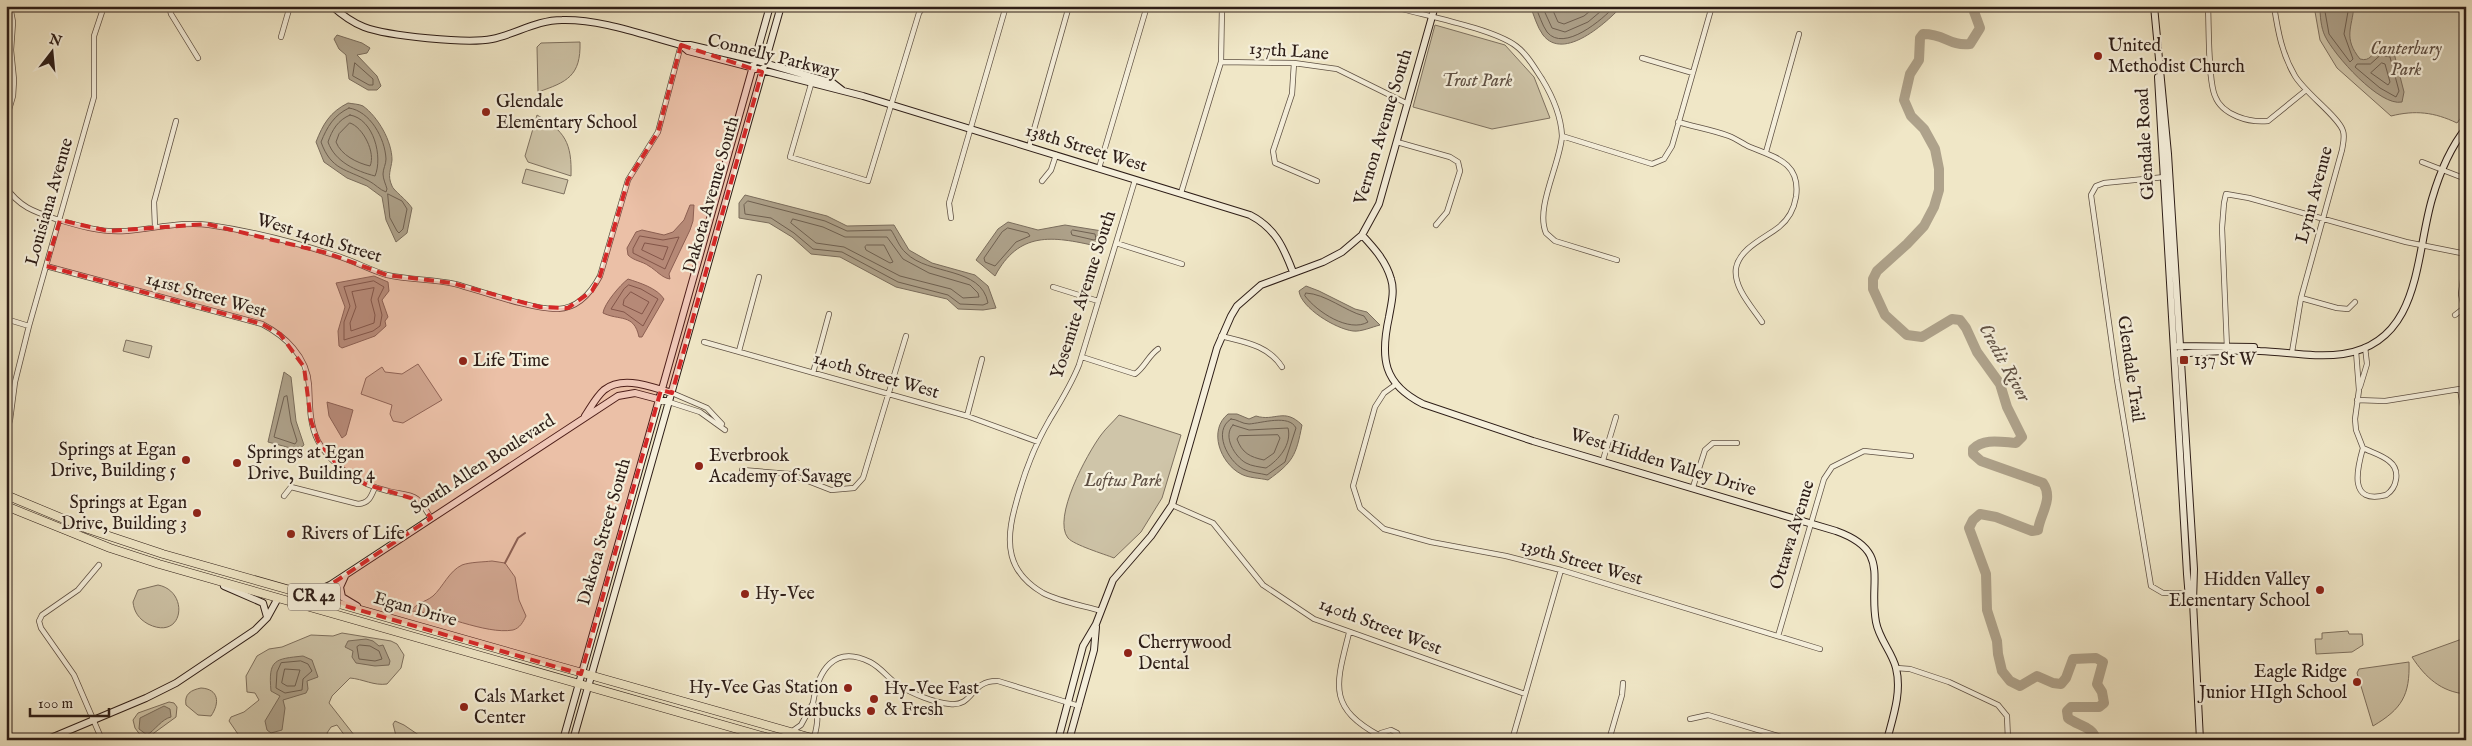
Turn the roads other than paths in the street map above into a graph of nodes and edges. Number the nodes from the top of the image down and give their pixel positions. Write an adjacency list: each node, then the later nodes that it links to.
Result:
1 (10, 6): 37 (street)
2 (104, 6): 59 (street, Louisiana Avenue)
3 (169, 6): 23 (street)
4 (290, 6): 21 (street)
5 (332, 6): 22 (street, Connelly Parkway)
6 (770, 6): 25 (street, Dakota Avenue South)
7 (781, 6): 27 (street, Dakota Avenue South)
8 (924, 6): 36 (street)
9 (1006, 6): 41 (street)
10 (1069, 6): 44 (street)
11 (1147, 6): 48 (street)
12 (1222, 6): 26 (street)
13 (1391, 6): 19 (street)
14 (1435, 6): 19 (street, Vernon Avenue South)
15 (1712, 6): 31 (street)
16 (2154, 6): 50 (street, Glendale Road)
17 (2208, 6): 34 (street)
18 (2274, 6): 34 (street, Lynn Avenue)
19 (1432, 18): 35 (street, Vernon Avenue South); 42 (street)
20 (1799, 34): 45 (street)
21 (281, 37)
22 (681, 45): 25 (street, Connelly Parkway); 29 (street, Connelly Parkway); 61 (street, West 140th Street)
23 (198, 58)
24 (1642, 58): 31 (street)
25 (754, 60): 27 (street, Connelly Parkway); 29 (street, Dakota Avenue South)
26 (1221, 62): 28 (street, 137th Lane); 56 (street)
27 (764, 63): 30 (street, Dakota Avenue South); 32 (street, Connelly Parkway)
28 (1294, 63): 35 (street, 137th Lane); 53 (street)
29 (752, 69): 30 (street, Connelly Parkway); 81 (street, Dakota Avenue South)
30 (762, 72): 32 (street, Connelly Parkway); 100 (street, Dakota Avenue South)
31 (1693, 73): 39 (street)
32 (812, 81): 33 (street, Connelly Parkway); 36 (street)
33 (843, 91): 36 (street, 138th Street West)
34 (2305, 92): 57 (street, Lynn Avenue)
35 (1408, 104): 43 (street, Vernon Avenue South)
36 (890, 105): 41 (street, 138th Street West)
37 (6, 120)
38 (176, 121): 61 (street)
39 (1678, 122): 42 (street); 45 (street)
40 (2466, 128): 49 (street)
41 (970, 130): 44 (street, 138th Street West); 58 (street)
42 (1562, 136): 66 (street)
43 (1397, 142): 60 (street); 62 (street, Vernon Avenue South)
44 (1029, 147): 46 (street, 138th Street West)
45 (1766, 152): 79 (street)
46 (1056, 156): 48 (street, 138th Street West); 54 (street)
47 (2422, 162): 49 (street)
48 (1099, 168): 52 (street, 138th Street West)
49 (2442, 170): 51 (street); 64 (street)
50 (2166, 177): 87 (street, Glendale Road); 128 (street, Glendale Trail)
51 (2466, 179)
52 (1135, 180): 56 (street, 138th Street West); 63 (street, Yosemite Avenue South)
53 (1316, 180)
54 (1042, 181)
55 (6, 188): 59 (street, West 140th Street)
56 (1181, 193): 69 (street, 138th Street West)
57 (2322, 217): 64 (street); 72 (street, Lynn Avenue); 88 (street)
58 (951, 218)
59 (60, 220): 61 (street, West 140th Street); 68 (street, Louisiana Avenue)
60 (1436, 225)
61 (155, 227)
62 (1362, 235): 69 (street, Vernon Avenue South); 96 (street)
63 (1116, 243): 67 (street); 73 (street, Yosemite Avenue South)
64 (2421, 245): 65 (street); 85 (street)
65 (2466, 256): 75 (street)
66 (1617, 260)
67 (1182, 264)
68 (46, 266): 80 (street, Louisiana Avenue); 116 (street, 141st Street West)
69 (1293, 272): 83 (street, Vernon Avenue South)
70 (759, 277): 89 (street)
71 (1053, 287): 73 (street)
72 (2302, 298): 74 (street); 91 (street, Lynn Avenue)
73 (1098, 301): 92 (street, Yosemite Avenue South)
74 (2355, 302)
75 (2465, 309): 77 (street)
76 (829, 314): 95 (street)
77 (2455, 315)
78 (6, 318): 80 (street)
79 (1762, 322)
80 (29, 326): 109 (street, Louisiana Avenue)
81 (677, 333): 98 (street, Dakota Street South)
82 (906, 336): 101 (street)
83 (1221, 336): 94 (street); 120 (street, Vernon Avenue South)
84 (704, 342): 89 (street, 140th Street West)
85 (2364, 348): 90 (street); 99 (street)
86 (1158, 349): 92 (street)
87 (2177, 350): 88 (street); 128 (street, Glendale Road); 131 (street, Glendale Road)
88 (2227, 350): 91 (street)
89 (739, 351): 95 (street, 140th Street West)
90 (2356, 351): 91 (street); 99 (street)
91 (2293, 352)
92 (1082, 357): 110 (street, Yosemite Avenue South)
93 (982, 359): 105 (street)
94 (1282, 367)
95 (813, 372): 101 (street, 140th Street West)
96 (1396, 385): 114 (street, West Hidden Valley Drive); 125 (street, 139th Street West)
97 (2463, 388): 103 (street); 108 (street)
98 (661, 390): 100 (street, South Allen Boulevard); 102 (street, Dakota Street South); 106 (street, South Allen Boulevard)
99 (2359, 390): 103 (street)
100 (672, 393): 104 (street, Dakota Street South); 104 (street)
101 (888, 394): 105 (street, 140th Street West); 115 (street)
102 (658, 399): 104 (street, South Allen Boulevard); 106 (street, South Allen Boulevard); 140 (street, Dakota Street South)
103 (2357, 400): 112 (street)
104 (669, 402): 141 (street, Dakota Street South)
105 (967, 416): 110 (street, 140th Street West)
106 (584, 417): 122 (street, South Allen Boulevard)
107 (1616, 417): 114 (street)
108 (2466, 424)
109 (6, 433)
110 (1038, 442): 132 (street, Yosemite Avenue South)
111 (1737, 443): 117 (street)
112 (2363, 448): 112 (street)
113 (1911, 456): 123 (street, Ottawa Avenue)
114 (1603, 460): 117 (street, West Hidden Valley Drive)
115 (742, 470)
116 (375, 488): 119 (street); 122 (street, 141st Street West)
117 (1692, 488): 123 (street, West Hidden Valley Drive)
118 (6, 495): 129 (highway, Egan Drive / CR 42)
119 (284, 496)
120 (1172, 505): 132 (street, Vernon Avenue South); 136 (street, 140th Street West)
121 (6, 506): 126 (highway, Egan Drive / CR 42)
122 (431, 518): 127 (street, South Allen Boulevard)
123 (1810, 524): 137 (street, Ottawa Avenue); 139 (street, West Hidden Valley Drive)
124 (99, 565): 149 (street)
125 (1561, 570): 137 (street, 139th Street West); 145 (street)
126 (186, 571): 130 (highway, Egan Drive / CR 42); 134 (street)
127 (349, 572): 129 (street, South Allen Boulevard); 133 (street)
128 (2190, 593): 131 (street, Glendale Road)
129 (307, 595): 133 (highway, Egan Drive / CR 42)
130 (278, 598): 134 (street); 143 (highway, Egan Drive / CR 42)
131 (2193, 602): 168 (street, Glendale Road)
132 (1101, 611): 135 (street, Vernon Avenue South)
133 (382, 616): 140 (highway, Egan Drive / CR 42)
134 (267, 618): 149 (street)
135 (1096, 624): 147 (street, Vernon Avenue South); 148 (street, Vernon Avenue South)
136 (1349, 633): 145 (street, 140th Street West); 153 (street)
137 (1778, 636): 138 (street, 139th Street West)
138 (1820, 649)
139 (1896, 668): 166 (street); 167 (street)
140 (581, 674): 141 (highway, Egan Drive / CR 42); 143 (street, Dakota Street South)
141 (591, 677): 144 (street, Dakota Street South); 151 (highway, Egan Drive / CR 42)
142 (1623, 683): 164 (street)
143 (578, 685): 144 (highway, Egan Drive / CR 42); 157 (street, Dakota Street South)
144 (588, 687): 158 (street, Dakota Street South); 159 (highway, Egan Drive / CR 42)
145 (1525, 694): 163 (street)
146 (813, 703): 147 (street); 151 (street); 154 (street)
147 (1068, 703): 148 (street); 160 (street, Vernon Avenue South)
148 (1079, 706): 161 (street, Vernon Avenue South)
149 (93, 718): 155 (street); 156 (street)
150 (1690, 719): 165 (street)
151 (790, 732): 152 (highway, Egan Drive / CR 42)
152 (804, 738): 154 (highway, Egan Drive / CR 42)
153 (1379, 738): 162 (street)
154 (815, 739)
155 (46, 740)
156 (102, 740)
157 (563, 740)
158 (573, 740)
159 (776, 740)
160 (1058, 740)
161 (1069, 740)
162 (1400, 740)
163 (1512, 740)
164 (1608, 740)
165 (1792, 740)
166 (1887, 740)
167 (2008, 740)
168 (2200, 740)

